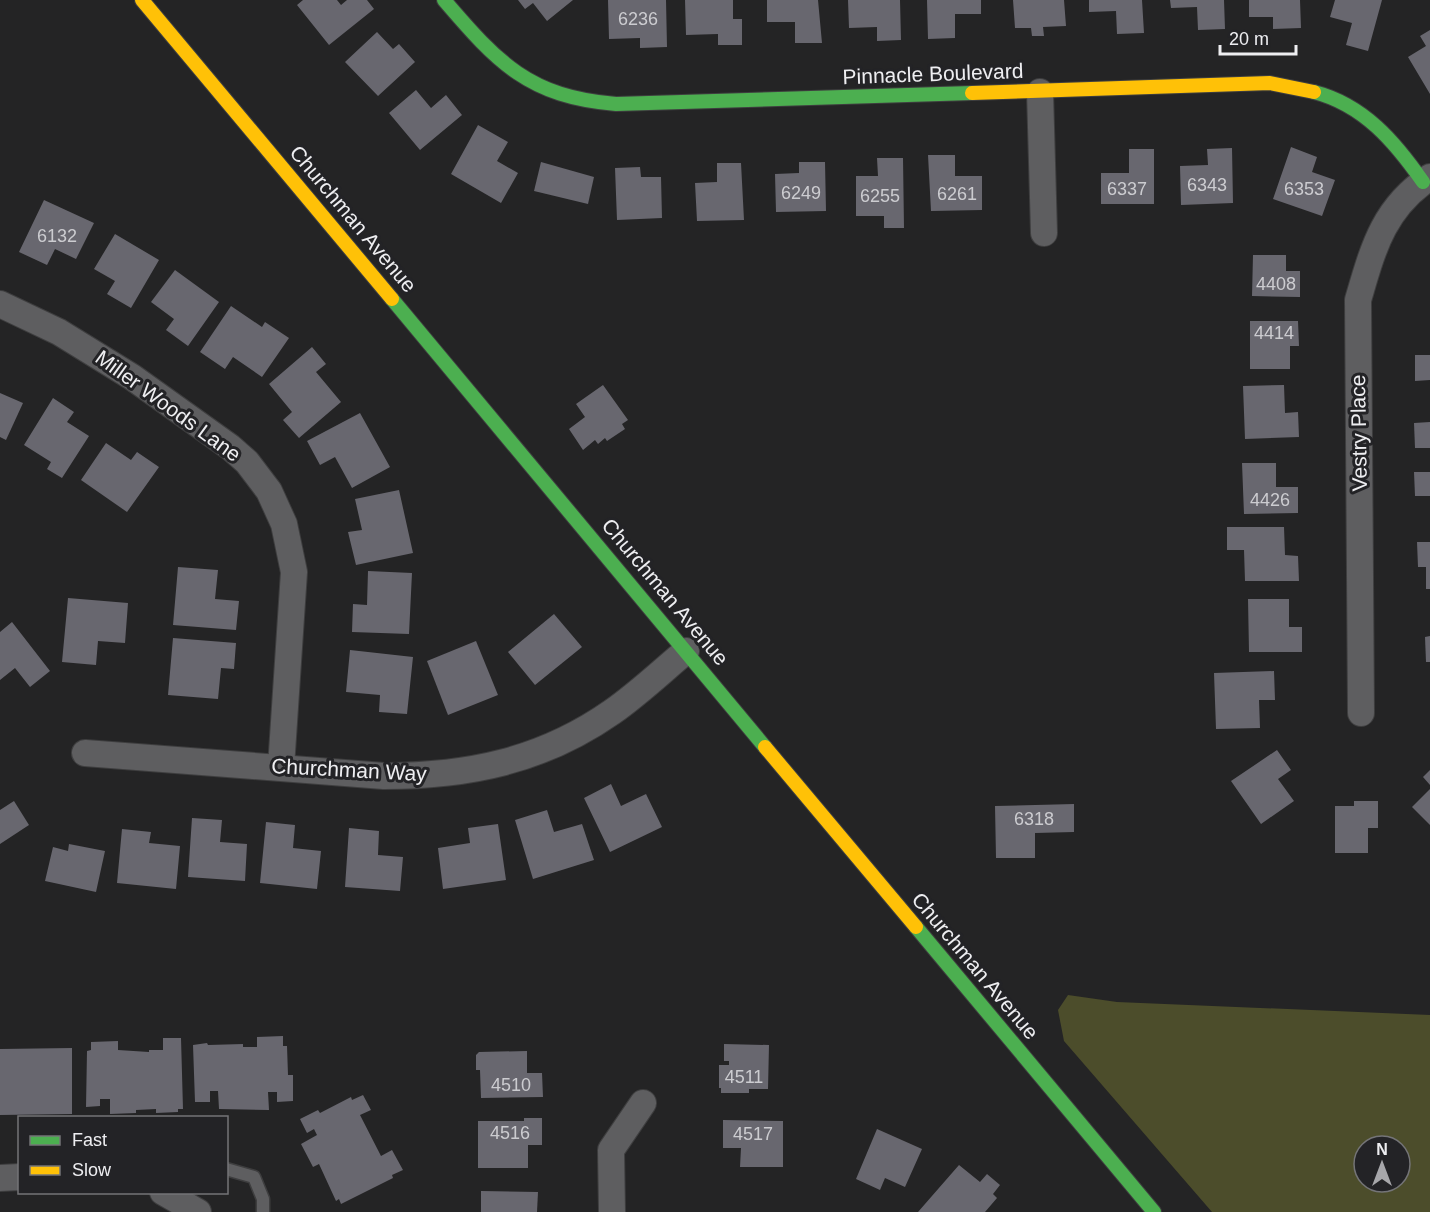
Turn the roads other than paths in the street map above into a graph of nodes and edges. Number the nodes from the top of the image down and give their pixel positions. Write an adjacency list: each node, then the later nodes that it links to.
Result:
1 (142, 0): 7 (street, Churchman Avenue)
2 (444, 0): 3 (street, Pinnacle Boulevard)
3 (1040, 92): 4 (street, Pinnacle Boulevard); 5 (street)
4 (1426, 180): 8 (street, Vestry Place)
5 (1044, 233)
6 (0, 304): 10 (street, Miller Woods Lane)
7 (686, 651): 10 (street, Churchman Way); 19 (street, Churchman Avenue)
8 (1361, 713)
9 (85, 753): 10 (street, Churchman Way)
10 (281, 767)
11 (643, 1103): 18 (street)
12 (228, 1170): 17 (lane)
13 (18, 1177): 14 (street)
14 (0, 1178)
15 (166, 1194): 16 (street)
16 (198, 1212)
17 (263, 1212)
18 (612, 1212)
19 (1154, 1212)

